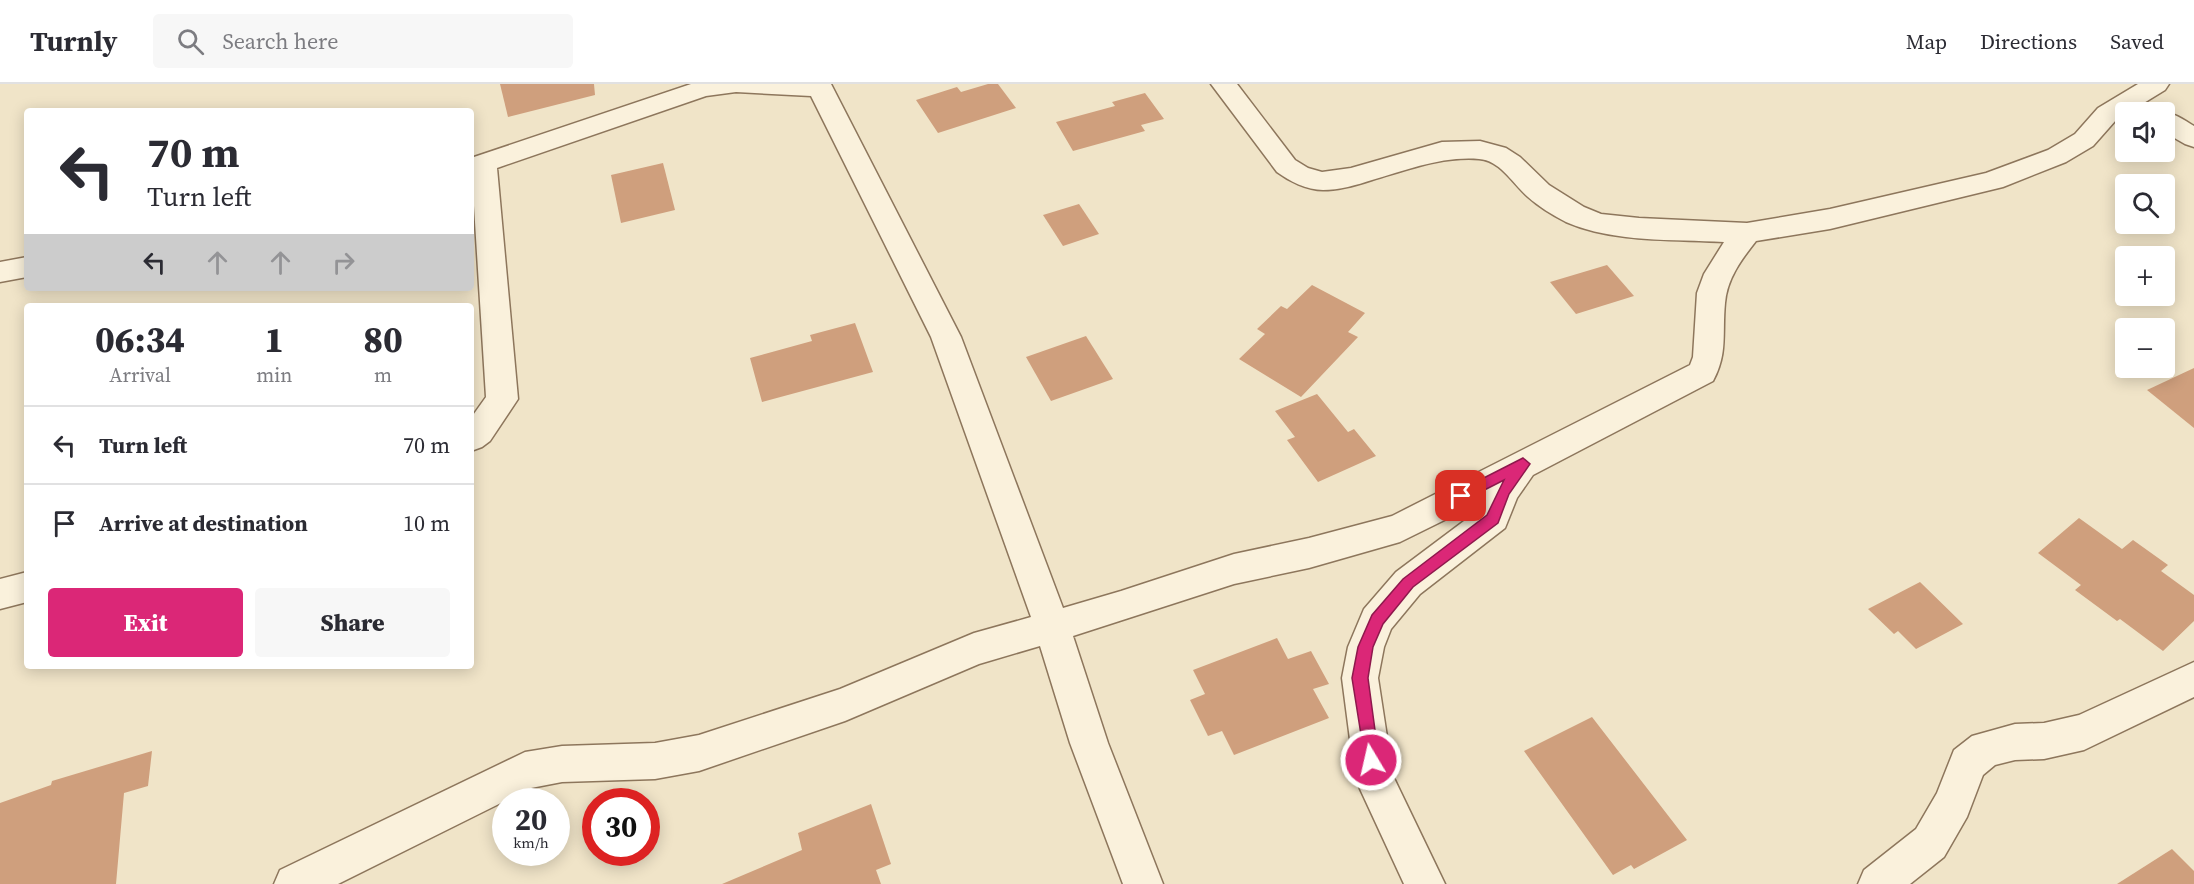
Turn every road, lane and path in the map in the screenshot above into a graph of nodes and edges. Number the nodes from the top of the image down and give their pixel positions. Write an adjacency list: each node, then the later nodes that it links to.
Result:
1 (735, 84): 5 (street); 11 (street)
2 (1224, 84): 12 (street)
3 (2107, 84): 6 (street)
4 (2156, 84): 7 (street)
5 (819, 86): 19 (street)
6 (2136, 102)
7 (2143, 102)
8 (2115, 112): 12 (street)
9 (2175, 127): 10 (street)
10 (2194, 138)
11 (477, 165): 15 (street)
12 (1747, 233): 16 (street)
13 (24, 268): 14 (street)
14 (0, 272)
15 (474, 436)
16 (1523, 464): 19 (street); 23 (street)
17 (24, 588): 18 (street)
18 (0, 594)
19 (1052, 627): 21 (street); 22 (street)
20 (2194, 679): 24 (street)
21 (294, 884)
22 (1143, 884)
23 (1425, 884)
24 (1878, 884)

